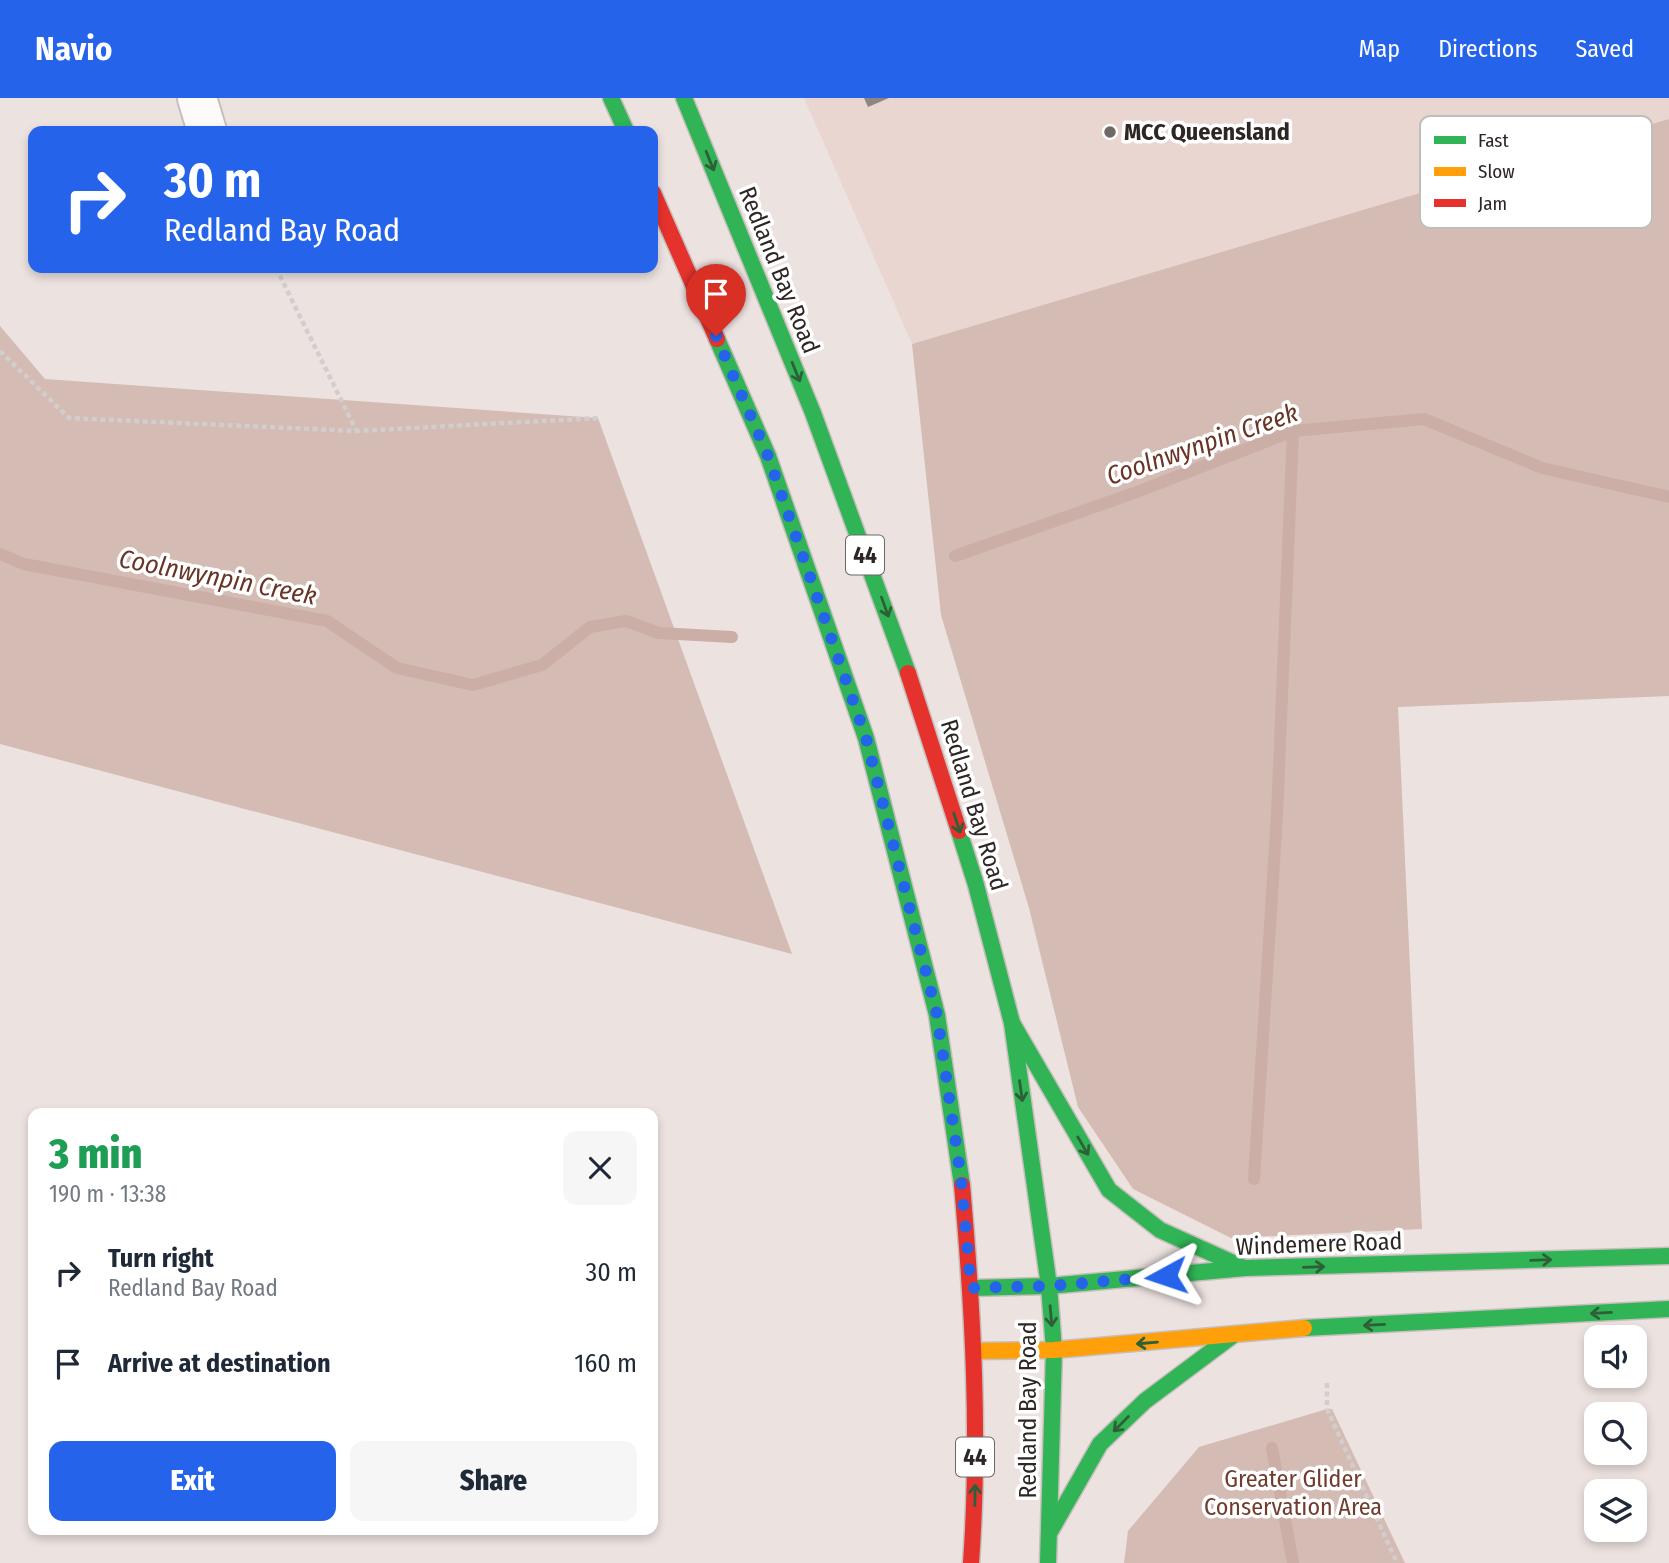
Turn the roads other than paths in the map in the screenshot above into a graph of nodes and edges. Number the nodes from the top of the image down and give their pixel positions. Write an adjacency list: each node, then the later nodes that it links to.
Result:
1 (197, 98): 4 (street)
2 (611, 98): 5 (main road)
3 (684, 98): 7 (main road, Redland Bay Road / 44, one-way to 7)
4 (205, 126)
5 (624, 126)
6 (658, 204): 11 (main road, 44)
7 (1012, 1023): 9 (main road, one-way to 9); 10 (main road, Redland Bay Road / 44, one-way to 10)
8 (1669, 1256): 9 (main road, Windemere Road, one-way to 8)
9 (1245, 1269): 10 (main road, Windemere Road)
10 (1049, 1286): 11 (main road, Windemere Road); 14 (main road, Redland Bay Road / 44, one-way to 14)
11 (971, 1288): 15 (main road, 44)
12 (1669, 1309): 13 (main road, one-way to 13)
13 (1232, 1336): 14 (main road, one-way to 14); 16 (main road, one-way to 16)
14 (1054, 1350): 15 (main road); 16 (main road, Redland Bay Road / 44)
15 (975, 1351): 17 (main road, 44, one-way to 15)
16 (1051, 1530): 18 (main road, Redland Bay Road / 44)
17 (971, 1563)
18 (1048, 1563)

